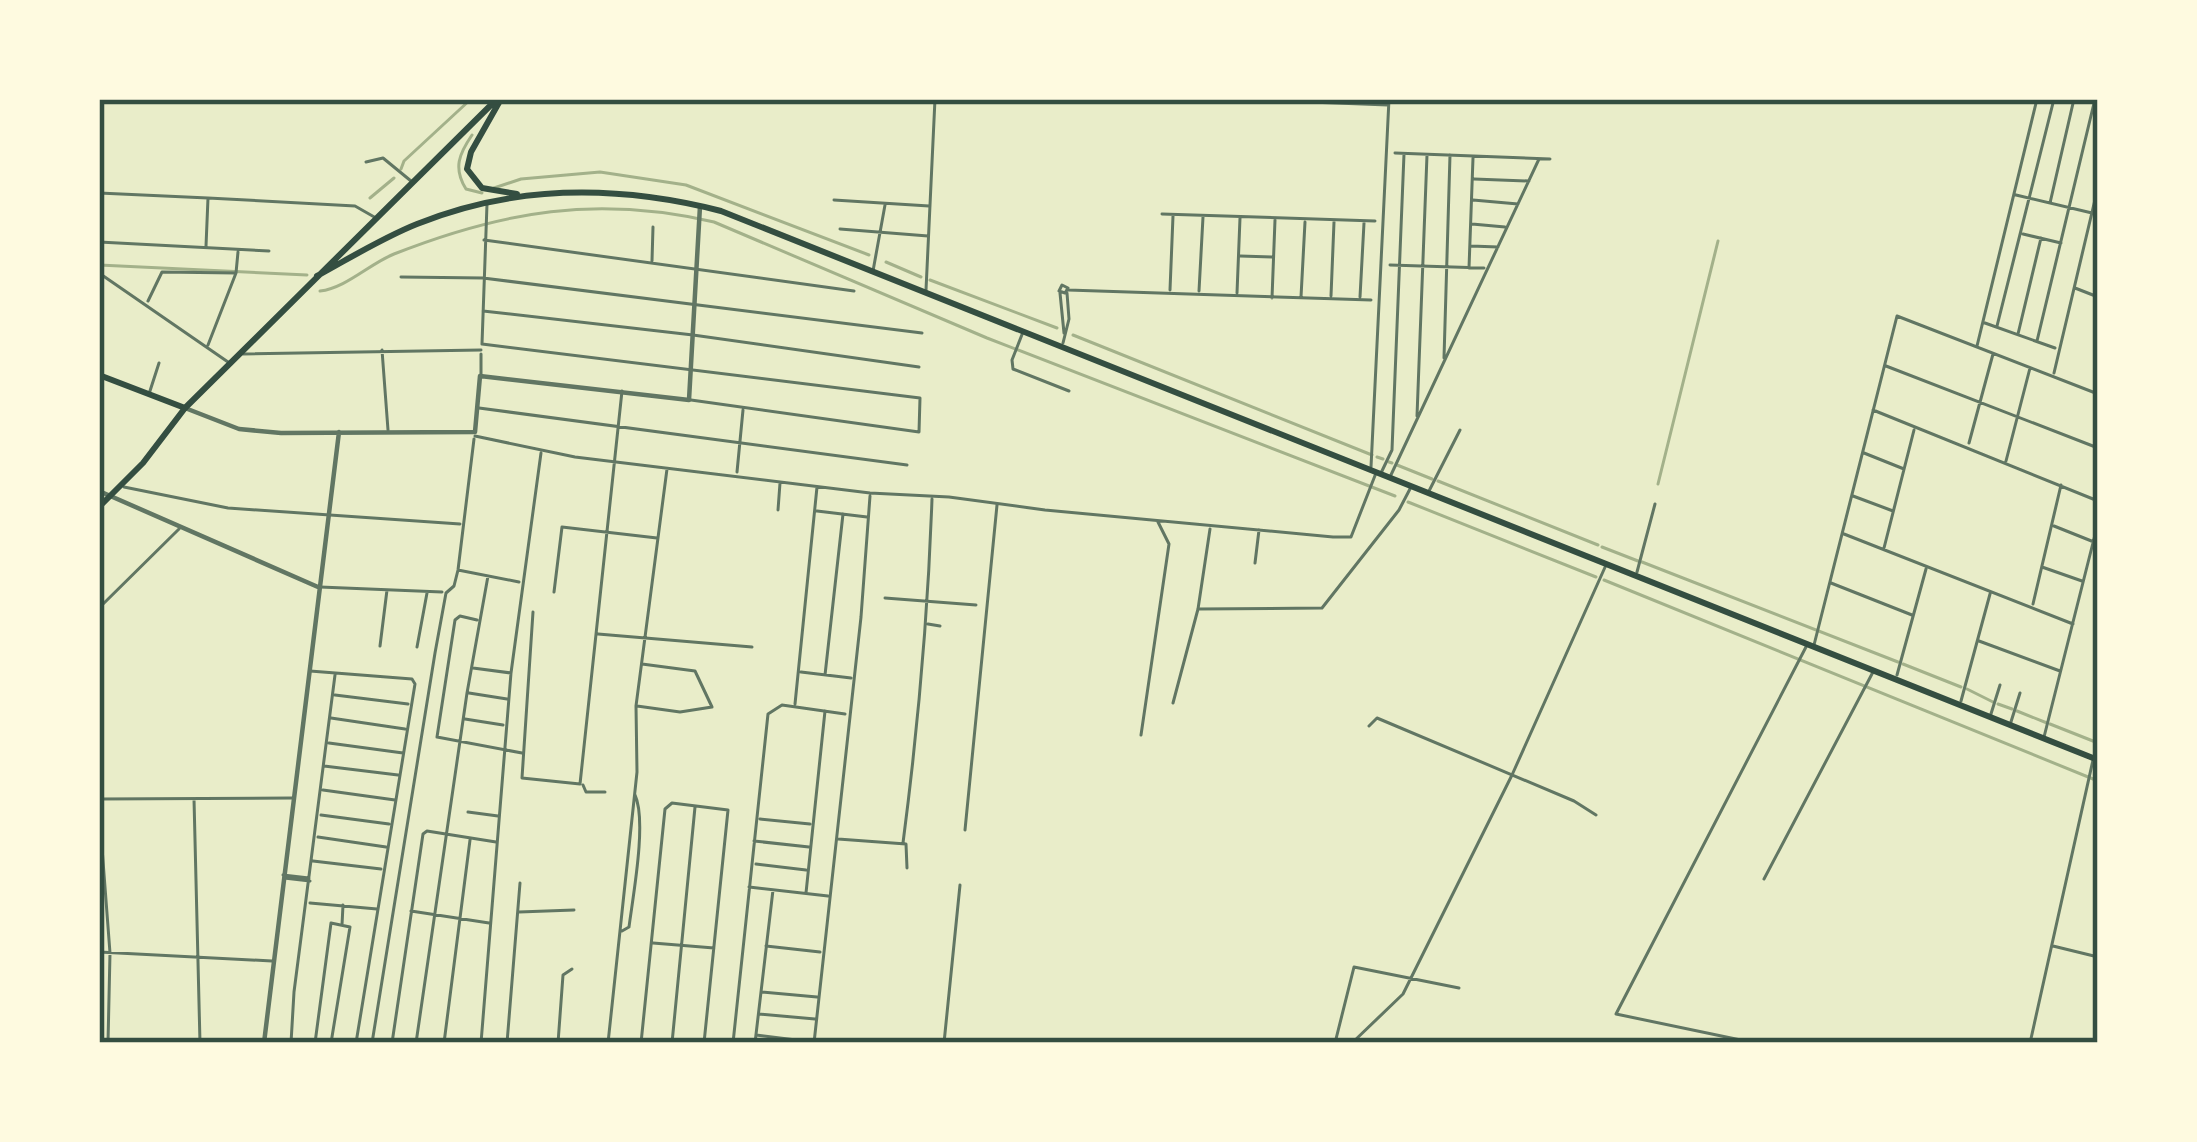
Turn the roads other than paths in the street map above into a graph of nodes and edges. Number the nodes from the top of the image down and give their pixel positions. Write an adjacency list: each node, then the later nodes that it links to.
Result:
1 (499, 99): 21 (main road); 24 (main road)
2 (934, 99): 35 (street)
3 (1230, 99): 10 (street)
4 (1467, 99): 9 (street)
5 (2037, 99): 25 (street)
6 (2054, 99): 28 (street)
7 (2074, 99): 32 (street)
8 (2095, 99): 37 (street)
9 (1494, 100)
10 (1389, 102): 152 (street)
11 (1395, 153): 12 (street)
12 (1404, 154): 13 (street); 70 (street)
13 (1427, 154): 14 (street); 71 (street)
14 (1450, 155): 15 (street); 72 (street)
15 (1473, 156): 16 (street); 19 (street)
16 (1539, 159): 17 (street); 20 (street)
17 (1550, 159)
18 (366, 162): 21 (street)
19 (1472, 178): 20 (street); 27 (street)
20 (1529, 181): 33 (street)
21 (412, 182): 44 (main road)
22 (2098, 187): 38 (street)
23 (99, 193): 26 (street)
24 (532, 195): 30 (main road); 34 (main road)
25 (2014, 195): 28 (street); 97 (street)
26 (208, 198): 44 (street); 63 (street)
27 (1472, 199): 33 (street); 50 (street)
28 (2030, 199): 32 (street); 55 (street)
29 (833, 200): 31 (street)
30 (487, 203): 58 (street); 79 (main road)
31 (886, 203): 35 (street); 54 (street)
32 (2050, 203): 37 (street)
33 (1518, 204): 52 (street)
34 (700, 206): 73 (street); 76 (main road)
35 (931, 206): 56 (street)
36 (1256, 208): 43 (street)
37 (2069, 208): 38 (street); 60 (street)
38 (2092, 213): 82 (street)
39 (1162, 214): 40 (street)
40 (1173, 214): 41 (street); 85 (street)
41 (1203, 215): 42 (street); 86 (street)
42 (1240, 217): 43 (street); 66 (street)
43 (1255, 217): 45 (street)
44 (376, 218): 79 (main road)
45 (1275, 218): 46 (street); 67 (street)
46 (1305, 219): 47 (street); 90 (street)
47 (1334, 220): 48 (street); 91 (street)
48 (1364, 221): 49 (street); 92 (street)
49 (1375, 221)
50 (1471, 224): 52 (street); 61 (street)
51 (653, 227): 68 (street)
52 (1507, 227): 62 (street)
53 (840, 229): 54 (street)
54 (882, 231): 56 (street); 76 (street)
55 (2022, 234): 57 (street); 98 (street)
56 (929, 236): 84 (street)
57 (2042, 238): 60 (street); 102 (street)
58 (484, 240): 68 (street); 81 (street)
59 (99, 242): 63 (street)
60 (2061, 243): 103 (street)
61 (1470, 246): 62 (street); 74 (street)
62 (1498, 247): 75 (street)
63 (206, 248): 64 (street)
64 (238, 249): 65 (street); 78 (street)
65 (268, 251)
66 (1238, 256): 67 (street); 87 (street)
67 (1274, 257): 89 (street)
68 (651, 262): 73 (street)
69 (1390, 265): 70 (street)
70 (1400, 265): 71 (street); 143 (street)
71 (1424, 266): 72 (street); 133 (street)
72 (1445, 267): 74 (street); 112 (street)
73 (697, 268): 83 (street); 94 (street)
74 (1469, 268): 75 (street)
75 (1488, 268): 112 (street)
76 (873, 271): 84 (main road)
77 (99, 273): 95 (street)
78 (236, 273): 95 (street); 106 (street)
79 (317, 276): 111 (main road)
80 (400, 277): 81 (street)
81 (483, 278): 94 (street); 96 (street)
82 (2074, 287): 88 (street); 108 (street)
83 (854, 291)
84 (926, 292): 99 (main road)
85 (1169, 294): 86 (street); 104 (street)
86 (1199, 295): 87 (street)
87 (1236, 296): 89 (street)
88 (2098, 297)
89 (1272, 298): 90 (street)
90 (1301, 298): 91 (street)
91 (1331, 299): 92 (street)
92 (1360, 300): 93 (street)
93 (1371, 300)
94 (695, 302): 100 (street); 101 (street)
95 (147, 303): 106 (street)
96 (483, 311): 101 (street); 107 (street)
97 (1983, 322): 98 (street); 105 (street)
98 (1997, 326): 102 (street)
99 (1024, 331): 104 (main road); 123 (street)
100 (922, 333)
101 (693, 334): 117 (street); 118 (street)
102 (2018, 334): 103 (street)
103 (2036, 340): 108 (street)
104 (1063, 346): 152 (main road)
105 (1977, 346): 110 (street); 115 (street)
106 (208, 347): 114 (street)
107 (482, 347): 109 (street); 118 (street); 121 (street)
108 (2058, 349): 120 (street)
109 (382, 350): 111 (street); 138 (street)
110 (1994, 352): 116 (street); 127 (street)
111 (238, 355): 114 (main road)
112 (1443, 362): 133 (street)
113 (159, 363): 124 (street)
114 (229, 364): 129 (main road)
115 (1885, 365): 127 (street); 131 (street)
116 (2030, 366): 120 (street); 132 (street)
117 (920, 367)
118 (691, 370): 126 (street); 130 (street)
119 (99, 375): 124 (main road)
120 (2054, 375): 125 (street)
121 (480, 376): 122 (street); 128 (street)
122 (622, 391): 126 (street); 134 (street)
123 (1069, 391)
124 (149, 394): 129 (main road)
125 (2098, 394)
126 (689, 400): 130 (street)
127 (1981, 402): 132 (street); 141 (street)
128 (478, 407): 134 (street); 139 (street)
129 (184, 408): 137 (street); 156 (main road)
130 (743, 408): 140 (street)
131 (1873, 410): 135 (street); 145 (street)
132 (2018, 417): 142 (street); 147 (street)
133 (1418, 418): 146 (street)
134 (619, 425): 140 (street); 148 (street)
135 (1915, 427): 141 (street); 151 (street)
136 (1460, 430): 160 (street)
137 (339, 432): 138 (street); 173 (street)
138 (388, 432): 139 (street)
139 (475, 434): 144 (street); 177 (street)
140 (740, 441): 149 (street); 153 (street)
141 (1968, 447): 147 (street)
142 (2098, 448)
143 (1393, 450): 146 (street); 152 (street)
144 (542, 451): 148 (street); 194 (street)
145 (1862, 452): 151 (street); 162 (street)
146 (1400, 454): 152 (street)
147 (2006, 461): 155 (street)
148 (615, 462): 150 (street); 183 (street)
149 (908, 465)
150 (667, 467): 153 (street); 184 (street)
151 (1904, 469): 171 (street)
152 (1379, 473): 158 (main road); 181 (street)
153 (737, 476): 154 (street)
154 (780, 482): 157 (street); 170 (street)
155 (2061, 484): 165 (street); 178 (street)
156 (121, 485): 163 (main road); 173 (street)
157 (818, 486): 161 (street); 169 (street)
158 (1412, 486): 160 (main road); 208 (street)
159 (99, 491): 163 (street)
160 (1429, 492): 188 (main road)
161 (870, 493): 164 (street); 174 (street)
162 (1852, 495): 171 (street); 182 (street)
163 (110, 496): 168 (main road); 180 (street)
164 (932, 498): 166 (street); 204 (street)
165 (2098, 501)
166 (997, 503): 175 (street); 280 (street)
167 (1655, 504): 192 (street)
168 (99, 507)
169 (815, 510): 172 (street); 226 (street)
170 (778, 511)
171 (1894, 511): 186 (street)
172 (843, 514): 174 (street); 230 (street)
173 (327, 516): 177 (street); 197 (street)
174 (868, 517): 231 (street)
175 (1158, 520): 179 (street); 252 (street)
176 (2098, 523): 185 (street)
177 (462, 524): 191 (street)
178 (2052, 525): 185 (street); 190 (street)
179 (1210, 526): 181 (street); 208 (street)
180 (181, 527): 197 (street); 207 (street)
181 (1259, 530): 187 (street)
182 (1842, 533): 186 (street); 195 (street)
183 (607, 535): 184 (street); 200 (street); 215 (street)
184 (658, 538): 216 (street)
185 (2094, 542): 196 (street)
186 (1883, 550): 189 (street)
187 (1255, 563)
188 (1607, 564): 192 (main road); 261 (street)
189 (1927, 567): 201 (street); 210 (street)
190 (2042, 567): 196 (street); 206 (street)
191 (458, 570): 193 (street); 202 (street)
192 (1636, 575): 218 (main road)
193 (488, 576): 194 (street); 211 (street)
194 (521, 582): 228 (street)
195 (1830, 582): 210 (street); 218 (street)
196 (2084, 582): 213 (street)
197 (318, 587): 198 (street); 225 (street)
198 (387, 588): 199 (street); 219 (street)
199 (427, 591): 202 (street); 220 (street)
200 (554, 592)
201 (1991, 592): 206 (street); 217 (street)
202 (446, 593): 346 (street)
203 (886, 598): 204 (street)
204 (928, 602): 205 (street); 212 (street)
205 (976, 605)
206 (2032, 607): 213 (street)
207 (99, 608)
208 (1198, 609): 238 (street)
209 (533, 612): 258 (street)
210 (1913, 616): 232 (street)
211 (479, 620): 223 (street); 255 (street)
212 (926, 624): 214 (street); 287 (street)
213 (2073, 624): 227 (street)
214 (940, 626)
215 (598, 634): 216 (street); 263 (street)
216 (644, 638): 221 (street); 222 (street)
217 (1977, 640): 227 (street); 240 (street)
218 (1811, 645): 224 (main road); 362 (street)
219 (380, 646)
220 (417, 647)
221 (752, 647)
222 (640, 664): 241 (street); 241 (street)
223 (472, 668): 228 (street); 234 (street)
224 (1874, 670): 232 (main road); 298 (street)
225 (308, 671): 229 (street); 266 (street)
226 (799, 672): 230 (street); 242 (street)
227 (2061, 672): 253 (street)
228 (511, 673): 237 (street)
229 (335, 674): 236 (street); 239 (street)
230 (825, 675): 231 (street)
231 (853, 678): 244 (street)
232 (1896, 679): 240 (main road)
233 (2000, 685): 245 (street)
234 (467, 693): 237 (street); 247 (street)
235 (2020, 693): 249 (street)
236 (333, 695): 239 (street); 246 (street)
237 (508, 699): 248 (street)
238 (1173, 703)
239 (411, 705): 251 (street)
240 (1960, 705): 245 (main road)
241 (636, 706): 270 (street)
242 (795, 706): 243 (street); 277 (street)
243 (826, 711): 244 (street); 279 (street)
244 (849, 714): 284 (street)
245 (1990, 717): 249 (main road)
246 (330, 718): 251 (street); 254 (street)
247 (464, 718): 248 (street); 255 (street)
248 (506, 725): 256 (street)
249 (2010, 725): 253 (main road)
250 (1369, 726): 261 (street)
251 (407, 729): 257 (street)
252 (1141, 735)
253 (2044, 739): 259 (main road)
254 (327, 742): 257 (street); 260 (street)
255 (459, 742): 256 (street); 281 (street)
256 (505, 751): 258 (street); 276 (street)
257 (403, 753): 262 (street)
258 (524, 753): 263 (street)
259 (2096, 759): 322 (street)
260 (324, 766): 262 (street); 264 (street)
261 (1512, 775): 275 (street); 331 (street)
262 (399, 776): 269 (street)
263 (583, 783): 265 (street)
264 (321, 790): 269 (street); 274 (street)
265 (605, 793)
266 (292, 798): 268 (street); 296 (street)
267 (99, 799): 268 (street)
268 (194, 799): 327 (street)
269 (395, 800): 278 (street)
270 (635, 804): 295 (street); 302 (street)
271 (695, 806): 319 (street); 320 (street); 323 (street)
272 (99, 808): 325 (street)
273 (469, 812): 276 (street)
274 (319, 815): 278 (street); 282 (street)
275 (1597, 815)
276 (500, 816): 286 (street)
277 (757, 819): 279 (street); 285 (street)
278 (391, 824): 289 (street)
279 (812, 824): 288 (street)
280 (965, 830)
281 (446, 835): 283 (street); 311 (street); 313 (street)
282 (316, 837): 289 (street); 290 (street)
283 (470, 839): 286 (street); 315 (street)
284 (836, 839): 287 (street); 305 (street)
285 (754, 841): 288 (street); 291 (street)
286 (498, 842): 316 (street)
287 (903, 843): 292 (street)
288 (811, 847): 294 (street)
289 (387, 848): 293 (street)
290 (313, 861): 293 (street); 297 (street)
291 (752, 863): 294 (street); 301 (street)
292 (907, 868)
293 (383, 869): 309 (street)
294 (808, 870): 304 (street)
295 (625, 874): 302 (street); 308 (street)
296 (283, 877): 297 (street); 329 (street)
297 (311, 879): 306 (street)
298 (1764, 879)
299 (520, 883): 312 (street)
300 (960, 885): 359 (street)
301 (749, 887): 303 (street); 357 (street)
302 (633, 889): 314 (street)
303 (772, 890): 304 (street); 321 (street)
304 (806, 893): 305 (street)
305 (829, 896): 326 (street)
306 (308, 903): 307 (street); 342 (street)
307 (344, 904): 309 (street); 317 (street)
308 (622, 908): 314 (street); 318 (street)
309 (377, 909): 345 (street)
310 (574, 910): 312 (street)
311 (411, 911): 313 (street); 347 (street)
312 (518, 912): 351 (street)
313 (435, 915): 315 (street); 348 (street)
314 (630, 915): 318 (street)
315 (461, 919): 316 (street); 349 (street)
316 (491, 923): 350 (street)
317 (342, 925): 343 (street); 344 (street)
318 (620, 932): 353 (street)
319 (651, 943): 320 (street); 354 (street)
320 (682, 946): 323 (street); 355 (street)
321 (766, 946): 326 (street); 333 (street)
322 (2051, 946): 328 (street); 363 (street)
323 (714, 948): 356 (street)
324 (99, 952): 325 (street)
325 (110, 952): 327 (street); 339 (street)
326 (822, 952): 334 (street)
327 (198, 957): 329 (street); 340 (street)
328 (2098, 957)
329 (272, 961): 341 (street)
330 (572, 969): 352 (street)
331 (1411, 977): 332 (street); 360 (street); 361 (street)
332 (1459, 988)
333 (760, 992): 334 (street); 335 (street)
334 (819, 997): 336 (street)
335 (758, 1014): 336 (street); 337 (street)
336 (817, 1019): 338 (street)
337 (756, 1035): 338 (street); 358 (street)
338 (814, 1042)
339 (108, 1043)
340 (200, 1043)
341 (264, 1043)
342 (291, 1043)
343 (315, 1043)
344 (331, 1043)
345 (356, 1043)
346 (372, 1043)
347 (392, 1043)
348 (416, 1043)
349 (444, 1043)
350 (481, 1043)
351 (507, 1043)
352 (558, 1043)
353 (608, 1043)
354 (641, 1043)
355 (672, 1043)
356 (704, 1043)
357 (733, 1043)
358 (755, 1043)
359 (944, 1043)
360 (1335, 1043)
361 (1352, 1043)
362 (1755, 1043)
363 (2030, 1043)

